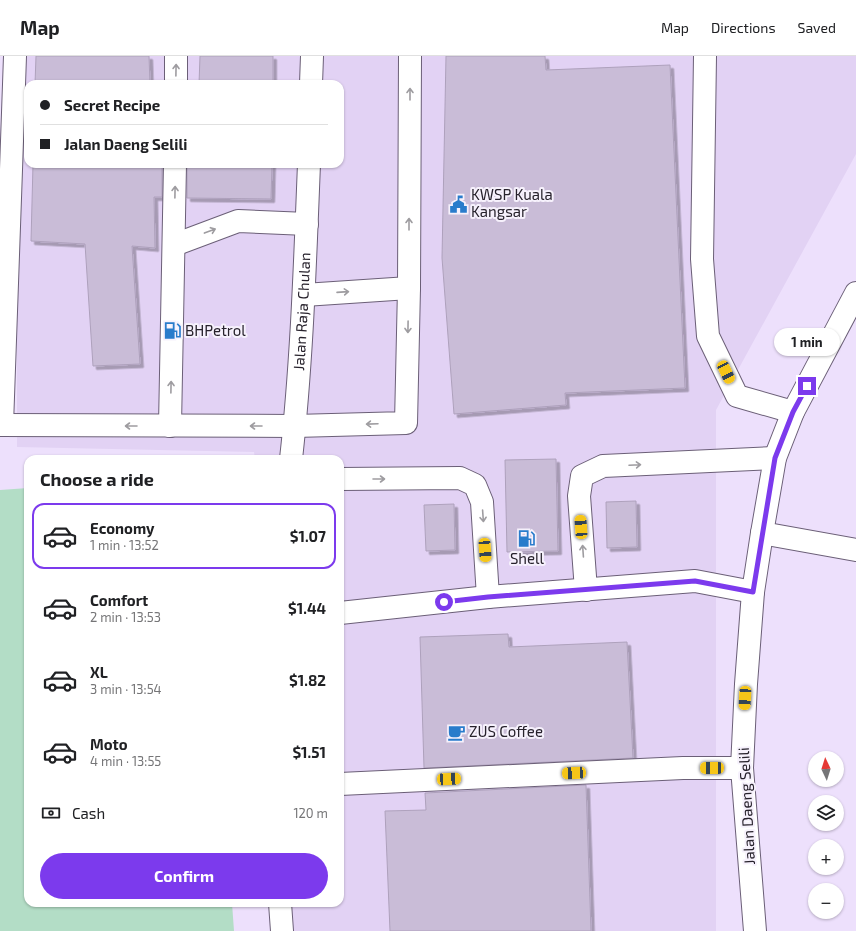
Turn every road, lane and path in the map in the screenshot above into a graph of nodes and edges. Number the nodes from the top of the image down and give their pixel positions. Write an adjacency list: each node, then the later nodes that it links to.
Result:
1 (15, 56): 16 (main road)
2 (176, 56): 6 (main road, one-way to 2)
3 (312, 56): 7 (main road)
4 (410, 56): 12 (main road, one-way to 4)
5 (705, 56): 15 (main road)
6 (176, 80)
7 (312, 80)
8 (175, 168): 11 (main road, one-way to 8)
9 (309, 168): 10 (main road, Jalan Raja Chulan)
10 (306, 224): 11 (main road, one-way to 10); 14 (main road, Jalan Raja Chulan)
11 (174, 245): 17 (main road, one-way to 11)
12 (409, 288): 14 (main road, one-way to 12); 18 (main road, one-way to 18)
13 (856, 293): 15 (main road, Jalan Daeng Selili)
14 (304, 295): 18 (main road, Jalan Raja Chulan)
15 (793, 412): 20 (main road, Jalan Daeng Selili)
16 (1, 425): 17 (main road, one-way to 16)
17 (170, 426): 18 (main road, one-way to 17)
18 (295, 426): 19 (main road, Jalan Raja Chulan)
19 (291, 455)
20 (775, 458): 22 (main road, Jalan Daeng Selili); 24 (main road, one-way to 20)
21 (344, 479): 26 (main road, one-way to 26)
22 (762, 533): 23 (main road); 25 (main road, Jalan Daeng Selili)
23 (856, 550)
24 (586, 590): 25 (main road); 26 (main road)
25 (753, 592): 28 (main road, Jalan Daeng Selili)
26 (488, 597): 27 (main road)
27 (344, 613)
28 (742, 768): 29 (main road); 32 (main road, Jalan Daeng Selili)
29 (344, 784)
30 (280, 907): 31 (main road)
31 (282, 931)
32 (755, 931)

